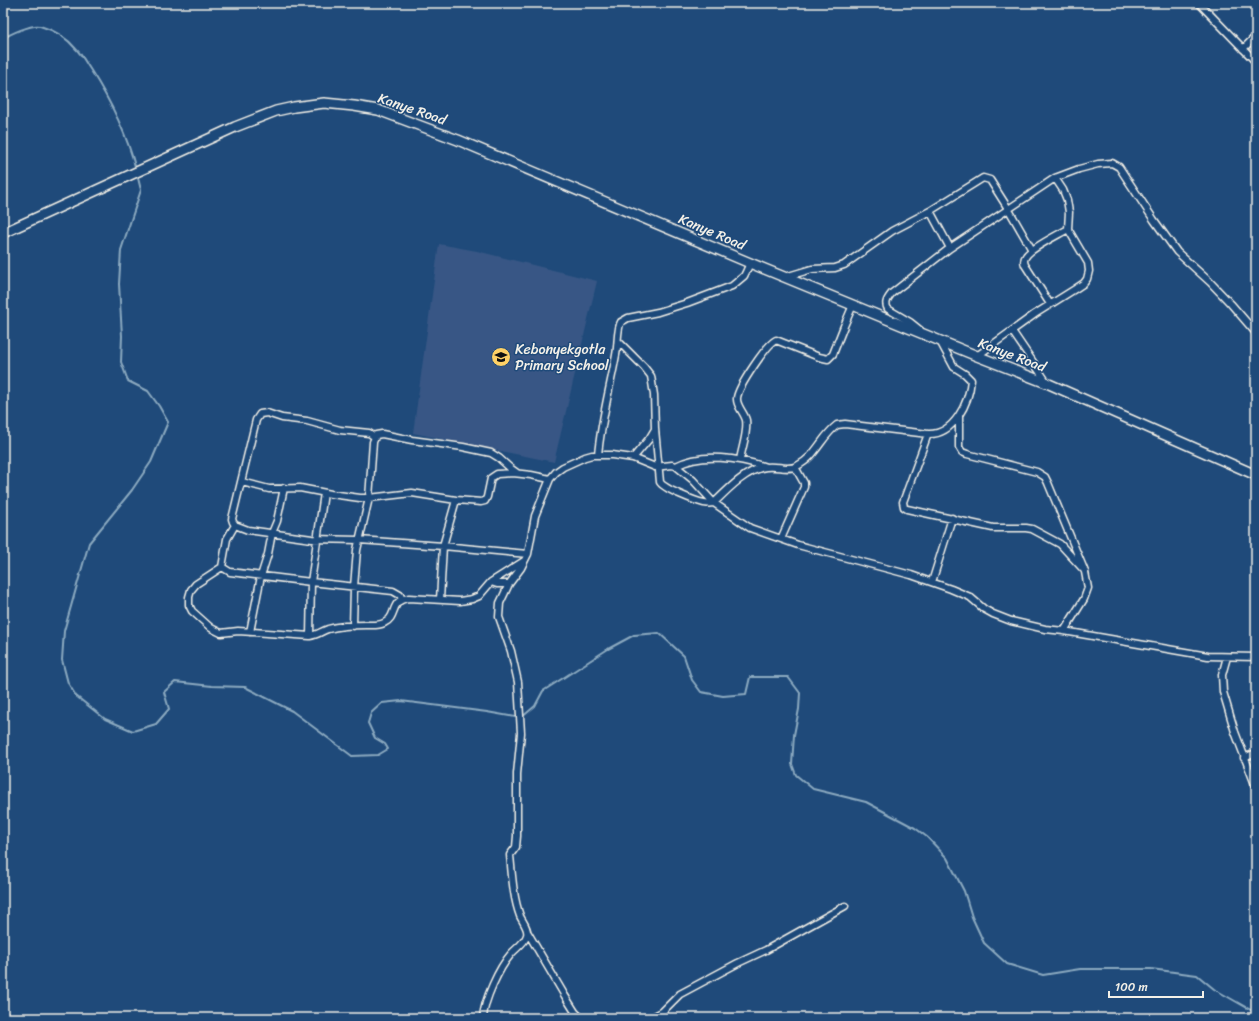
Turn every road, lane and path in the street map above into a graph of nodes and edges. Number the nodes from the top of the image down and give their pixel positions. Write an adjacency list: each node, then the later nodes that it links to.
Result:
1 (1199, 3): 3 (street)
2 (1256, 36): 3 (street)
3 (1243, 49): 4 (street)
4 (1256, 62)
5 (1055, 178): 6 (street); 8 (street); 17 (street)
6 (1009, 210): 7 (street); 10 (street); 11 (street)
7 (930, 211): 10 (street); 13 (street)
8 (1068, 229): 11 (street); 14 (street)
9 (3, 232): 12 (main road, Kanye Road)
10 (950, 248): 18 (street)
11 (1032, 250): 14 (street)
12 (750, 263): 13 (main road, Kanye Road); 20 (street)
13 (785, 277): 15 (main road, Kanye Road)
14 (1050, 304): 16 (street)
15 (853, 305): 18 (main road, Kanye Road); 29 (street)
16 (1012, 330): 21 (street); 22 (street)
17 (1256, 333)
18 (924, 334): 19 (main road, Kanye Road)
19 (940, 341): 21 (main road, Kanye Road); 23 (street)
20 (619, 342): 24 (street); 27 (street)
21 (977, 356): 22 (main road, Kanye Road)
22 (1049, 384): 35 (main road, Kanye Road)
23 (959, 416): 25 (street); 52 (street)
24 (655, 429): 28 (street); 31 (street)
25 (928, 434): 33 (street); 43 (street)
26 (375, 436): 34 (street); 37 (street); 40 (street)
27 (598, 455): 28 (street); 36 (street)
28 (633, 458): 31 (street)
29 (740, 460): 30 (street); 32 (street)
30 (676, 466): 31 (street); 42 (street)
31 (659, 467): 42 (street)
32 (766, 467): 33 (street); 42 (street)
33 (795, 467): 47 (street)
34 (518, 473): 36 (street); 41 (street)
35 (1256, 475)
36 (550, 479): 50 (street)
37 (242, 482): 38 (street); 44 (street)
38 (284, 488): 39 (street); 45 (street)
39 (324, 493): 40 (street); 46 (street)
40 (369, 498): 41 (street); 48 (street)
41 (456, 500): 49 (street)
42 (714, 503): 47 (street)
43 (952, 518): 52 (street); 55 (street)
44 (235, 525): 45 (street); 51 (street)
45 (272, 533): 46 (street); 53 (street)
46 (317, 539): 48 (street); 54 (street)
47 (781, 539): 55 (street)
48 (359, 540): 49 (street); 58 (street)
49 (443, 546): 50 (street); 61 (street)
50 (527, 557): 56 (street); 57 (street)
51 (222, 567): 53 (street); 64 (street)
52 (1086, 572): 63 (street)
53 (261, 576): 54 (street); 64 (street)
54 (311, 582): 58 (street); 65 (street)
55 (932, 582): 63 (street)
56 (494, 583): 57 (street); 59 (street); 61 (street)
57 (509, 584): 59 (street)
58 (354, 587): 60 (street); 62 (street)
59 (503, 594): 72 (street)
60 (402, 599): 61 (street); 62 (street)
61 (440, 600)
62 (353, 626): 65 (street)
63 (1064, 630): 66 (street)
64 (250, 632): 65 (street)
65 (310, 636)
66 (1226, 657): 67 (street); 69 (street)
67 (1256, 657)
68 (1256, 753): 69 (street)
69 (1244, 758): 70 (street)
70 (1256, 787)
71 (845, 906): 73 (street)
72 (528, 933): 74 (street); 75 (street)
73 (664, 1015): 76 (street)
74 (483, 1018)
75 (581, 1018)
76 (651, 1018)

